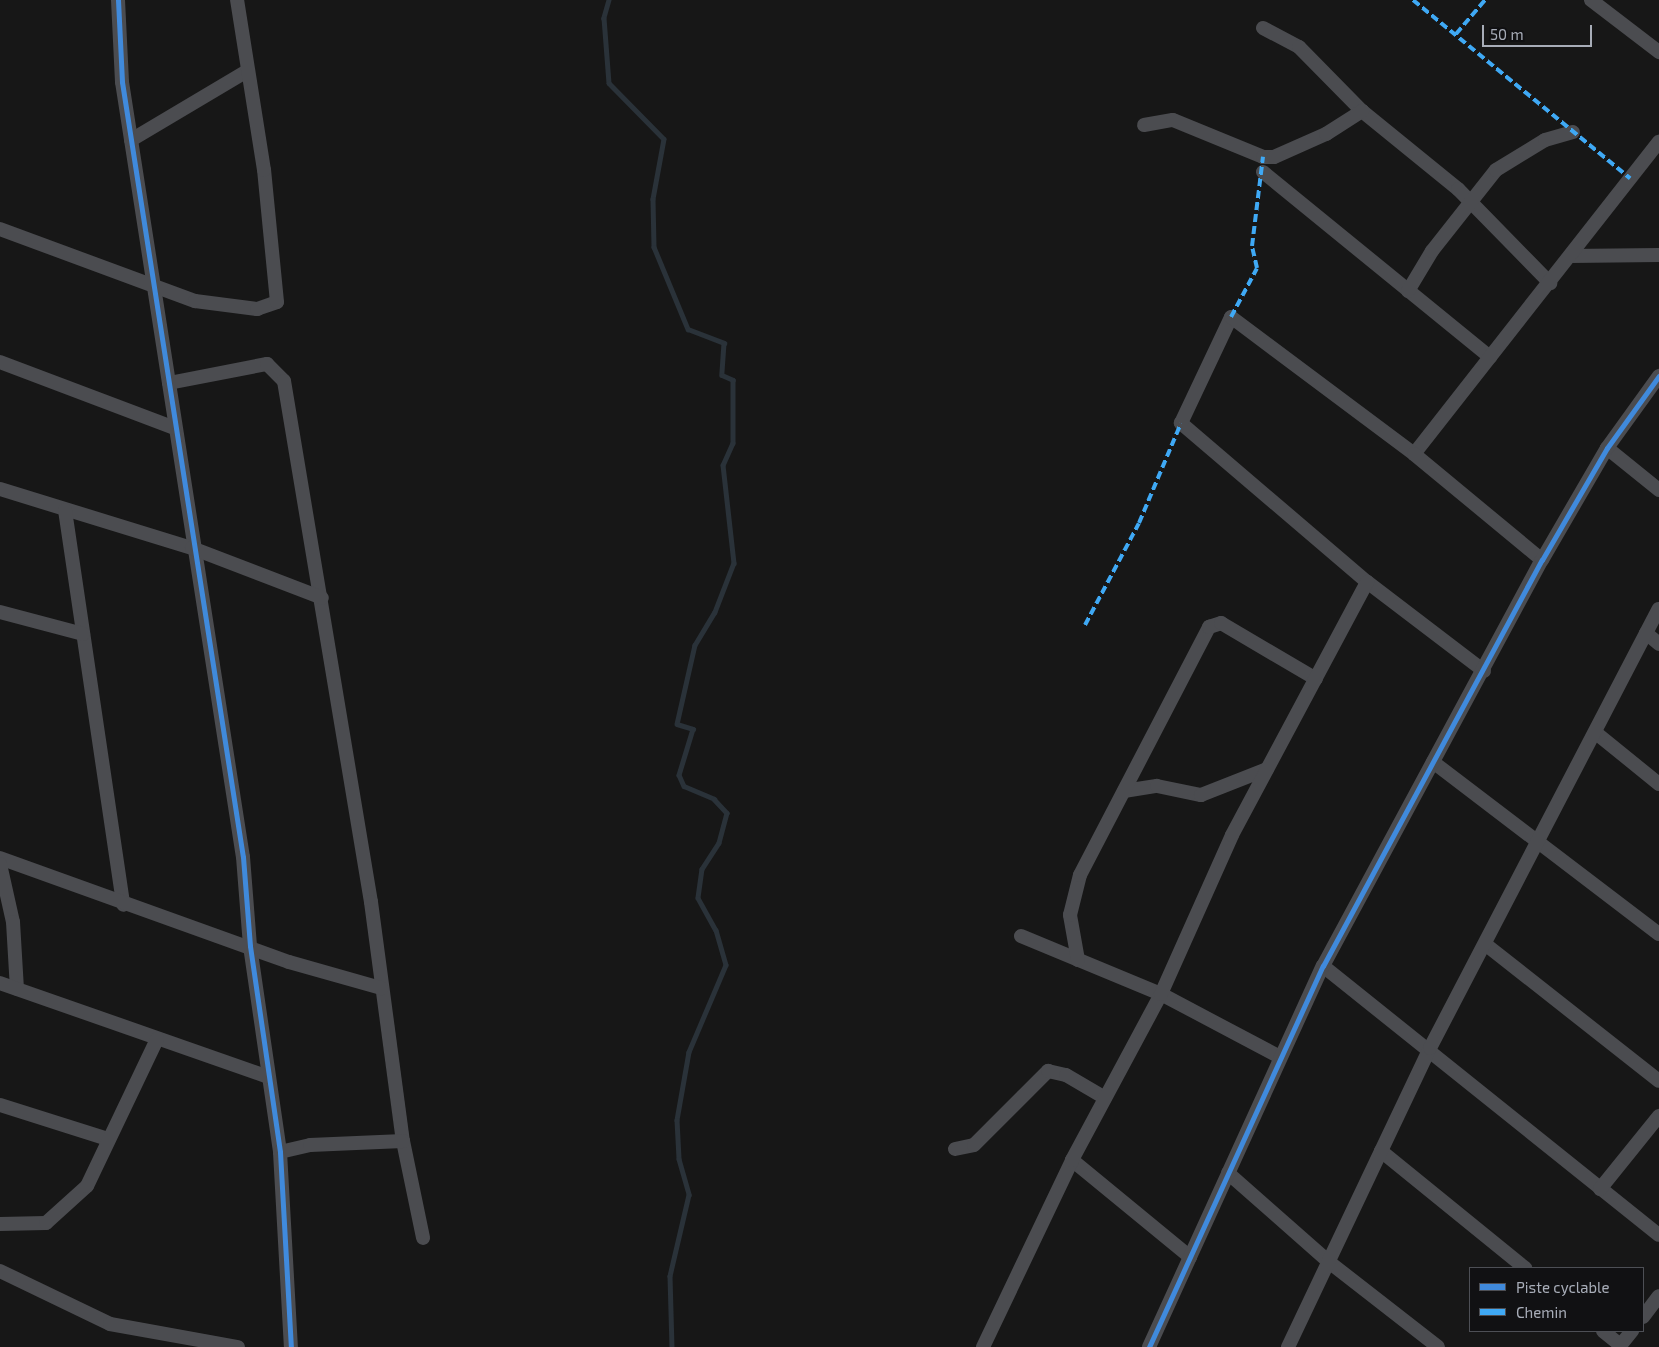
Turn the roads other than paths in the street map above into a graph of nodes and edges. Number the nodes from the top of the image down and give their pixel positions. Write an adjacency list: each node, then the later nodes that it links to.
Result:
1 (118, 0): 10 (street)
2 (237, 0): 6 (street)
3 (1591, 0): 5 (street)
4 (1263, 28): 7 (street)
5 (1659, 52)
6 (247, 71): 10 (street); 18 (street)
7 (1362, 111): 8 (street); 13 (street)
8 (1144, 125)
9 (1573, 132): 13 (street)
10 (131, 140): 18 (street)
11 (1659, 142): 16 (street)
12 (1263, 172): 19 (street)
13 (1471, 203): 17 (street); 19 (street)
14 (0, 229): 18 (street)
15 (1659, 255): 16 (street)
16 (1570, 256): 17 (street)
17 (1550, 283): 20 (street)
18 (154, 284): 23 (street)
19 (1408, 291): 20 (street)
20 (1490, 356): 26 (street)
21 (0, 362): 24 (street)
22 (1659, 376): 25 (street)
23 (169, 382): 24 (street); 33 (street)
24 (175, 428): 30 (street)
25 (1607, 448): 28 (street); 31 (street)
26 (1414, 454): 31 (street); 32 (street)
27 (0, 488): 29 (street)
28 (1659, 490)
29 (65, 510): 30 (street); 36 (street)
30 (192, 548): 33 (street); 53 (street)
31 (1542, 560): 39 (street)
32 (1367, 582): 39 (street); 40 (street)
33 (322, 598): 57 (street)
34 (1659, 608): 37 (street)
35 (0, 612): 36 (street)
36 (83, 634): 49 (street)
37 (1646, 634): 38 (street); 41 (street)
38 (1659, 644)
39 (1484, 671): 42 (street)
40 (1316, 679): 43 (street); 45 (street)
41 (1596, 733): 44 (street); 46 (street)
42 (1433, 762): 46 (street); 55 (street)
43 (1267, 769): 45 (street); 59 (street)
44 (1659, 784)
45 (1124, 791): 54 (street)
46 (1541, 842): 50 (street); 52 (street)
47 (0, 858): 49 (street)
48 (1, 870): 58 (street)
49 (122, 905): 53 (street)
50 (1659, 933)
51 (1021, 936): 54 (street)
52 (1486, 944): 61 (street); 64 (street)
53 (250, 946): 57 (street); 63 (street)
54 (1078, 960): 59 (street)
55 (1323, 966): 61 (street); 62 (street)
56 (0, 983): 58 (street)
57 (381, 988): 69 (street)
58 (17, 989): 60 (street)
59 (1161, 994): 62 (street); 65 (street)
60 (157, 1039): 63 (street); 68 (street)
61 (1430, 1048): 71 (street); 75 (street)
62 (1280, 1057): 74 (street)
63 (268, 1077): 72 (street)
64 (1659, 1081)
65 (1105, 1098): 70 (street); 73 (street)
66 (0, 1105): 68 (street)
67 (1659, 1116): 75 (street)
68 (108, 1139): 76 (street)
69 (403, 1141): 72 (street); 78 (street)
70 (955, 1150)
71 (1381, 1151): 80 (street); 81 (street)
72 (280, 1152): 89 (street)
73 (1072, 1160): 79 (street); 90 (street)
74 (1228, 1173): 79 (street); 80 (street)
75 (1600, 1189): 77 (street)
76 (0, 1224)
77 (1659, 1236)
78 (423, 1238)
79 (1190, 1257): 91 (street)
80 (1329, 1262): 92 (street); 93 (street)
81 (1525, 1267)
82 (0, 1270): 88 (street)
83 (1659, 1296): 84 (street)
84 (1644, 1316)
85 (1604, 1332): 87 (street)
86 (1631, 1332): 87 (street)
87 (1620, 1346)
88 (238, 1347)
89 (291, 1347)
90 (983, 1347)
91 (1149, 1347)
92 (1288, 1347)
93 (1438, 1347)

